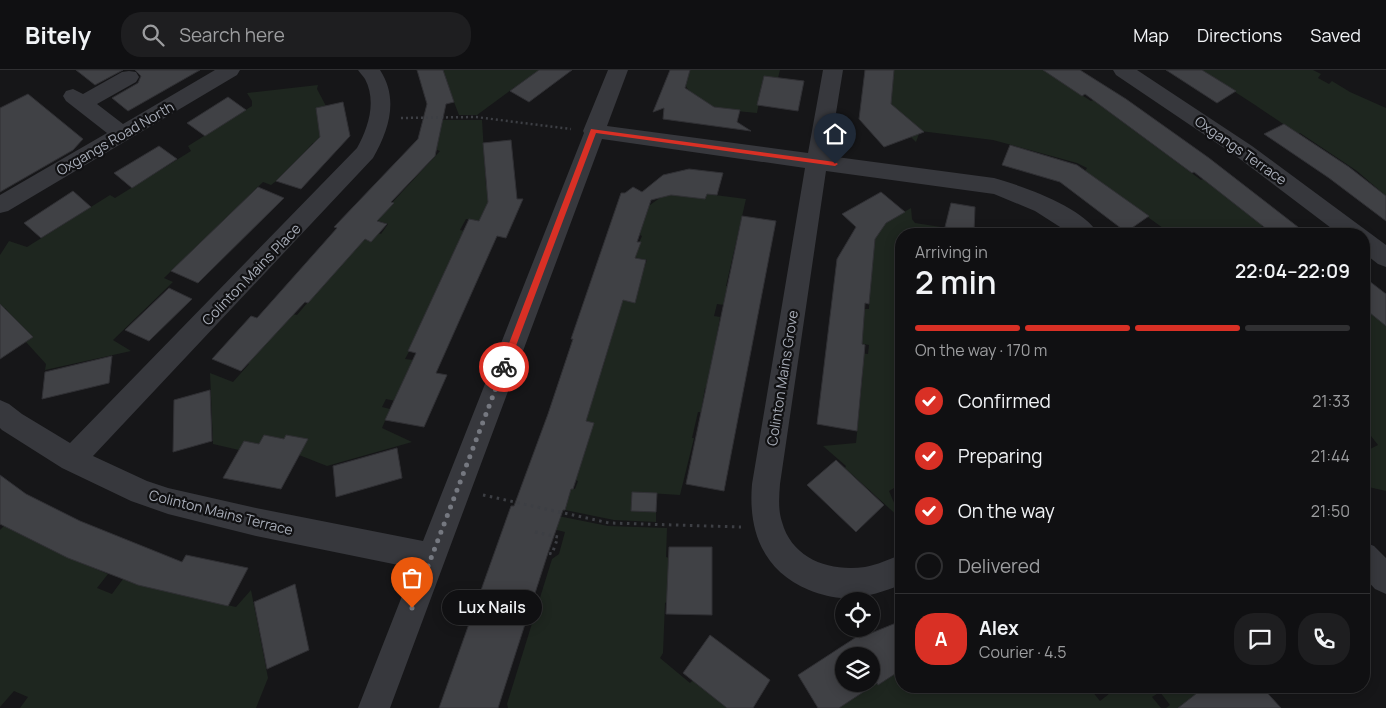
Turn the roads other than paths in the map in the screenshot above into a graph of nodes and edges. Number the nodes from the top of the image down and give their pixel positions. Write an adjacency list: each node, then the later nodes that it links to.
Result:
1 (230, 70): 8 (street, Oxgangs Road North)
2 (368, 70): 16 (street, Colinton Mains Place)
3 (618, 70): 7 (street)
4 (834, 70): 9 (street, Colinton Mains Grove)
5 (1123, 70): 12 (street, Oxgangs Terrace)
6 (129, 77): 8 (street)
7 (593, 131): 9 (street); 17 (street)
8 (122, 134): 10 (street, Oxgangs Road North)
9 (818, 162): 11 (street); 19 (street, Colinton Mains Grove)
10 (0, 205)
11 (1078, 228)
12 (1348, 228)
13 (1370, 245): 14 (street)
14 (1386, 258)
15 (0, 412): 16 (street, Colinton Mains Terrace)
16 (72, 459): 17 (street, Colinton Mains Terrace)
17 (431, 557): 21 (street)
18 (1370, 562): 20 (street)
19 (895, 572)
20 (1386, 579)
21 (374, 708)

